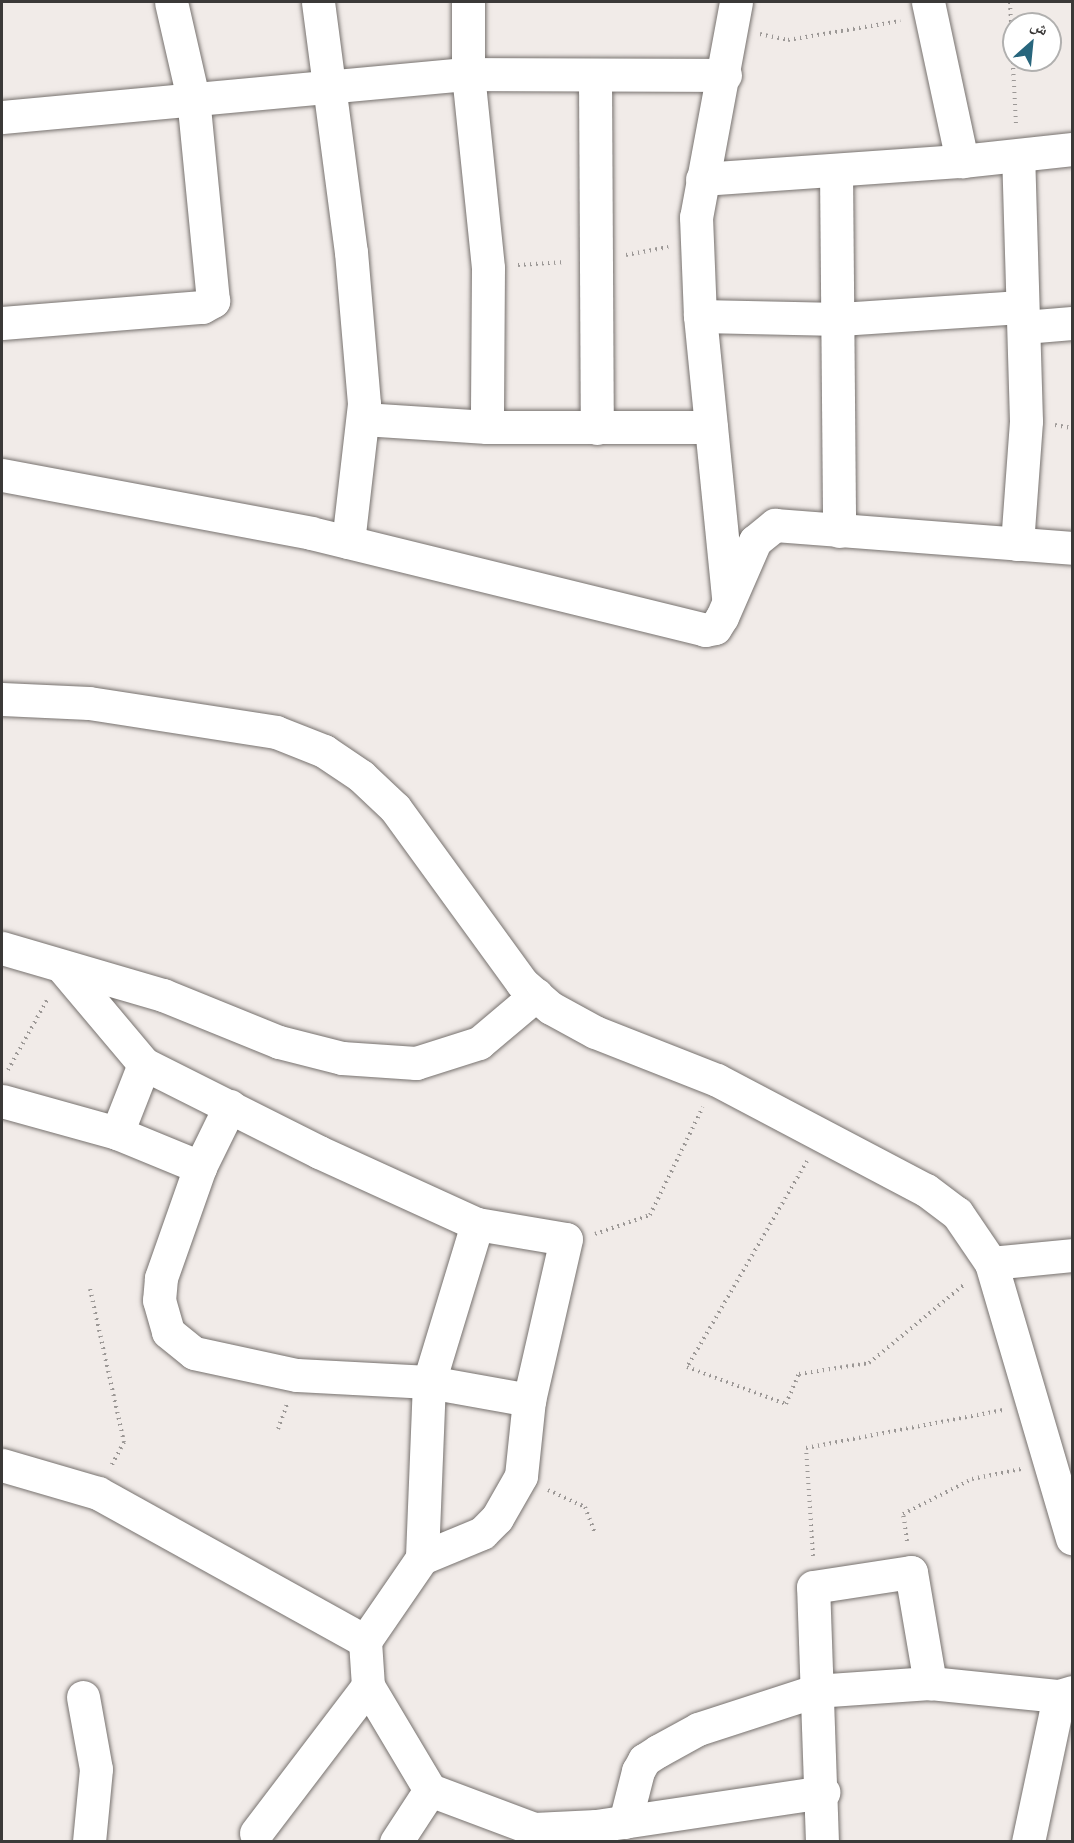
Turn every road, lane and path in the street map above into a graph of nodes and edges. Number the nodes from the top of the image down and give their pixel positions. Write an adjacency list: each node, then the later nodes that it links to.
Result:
1 (171, 2): 11 (street)
2 (318, 2): 10 (street)
3 (468, 2): 7 (street)
4 (1010, 2): 14 (path)
5 (929, 9): 6 (path); 15 (street)
6 (735, 15): 9 (street)
7 (468, 74): 8 (street); 10 (street); 20 (street)
8 (595, 75): 9 (street); 19 (street)
9 (724, 75): 17 (street)
10 (329, 85): 11 (street); 26 (street)
11 (193, 98): 12 (street); 24 (street)
12 (2, 117)
13 (1072, 149): 14 (street)
14 (1018, 157): 15 (street); 22 (street)
15 (962, 161): 16 (street)
16 (836, 170): 17 (street); 23 (street)
17 (702, 179): 18 (street)
18 (696, 242): 19 (path); 21 (street)
19 (597, 260): 20 (path); 29 (street)
20 (488, 267): 27 (street)
21 (700, 316): 23 (street); 28 (street)
22 (1022, 317): 23 (street); 25 (street); 33 (street)
23 (840, 319): 31 (street)
24 (2, 323)
25 (1072, 323)
26 (363, 419): 27 (street); 32 (street)
27 (487, 427): 29 (street)
28 (711, 427): 29 (street); 35 (street)
29 (597, 428)
30 (2, 475): 32 (street)
31 (839, 531): 33 (street); 35 (street)
32 (348, 542): 35 (street)
33 (1017, 544): 34 (street)
34 (1072, 548)
35 (729, 606)
36 (2, 699): 39 (street)
37 (2, 948): 38 (street)
38 (64, 969): 39 (street); 40 (street); 42 (path)
39 (536, 995): 41 (street)
40 (144, 1064): 43 (street); 44 (street)
41 (717, 1080): 45 (street); 48 (path)
42 (4, 1086): 44 (street)
43 (230, 1106): 46 (street); 47 (street)
44 (117, 1133): 46 (street)
45 (822, 1135): 50 (street); 50 (path)
46 (200, 1167): 52 (street)
47 (477, 1224): 48 (street); 52 (street)
48 (566, 1239): 53 (street)
49 (1072, 1255): 50 (street)
50 (991, 1263): 54 (street)
51 (90, 1289): 58 (path)
52 (429, 1382): 53 (street); 61 (street)
53 (529, 1400): 57 (street)
54 (1034, 1404): 55 (street); 63 (path)
55 (1052, 1464): 60 (street); 62 (path)
56 (2, 1465): 58 (street)
57 (521, 1476): 59 (path); 61 (street)
58 (98, 1493): 64 (street)
59 (594, 1531)
60 (1072, 1538)
61 (422, 1558): 64 (street)
62 (911, 1572): 63 (street); 65 (street)
63 (813, 1587): 67 (street)
64 (365, 1641): 66 (street)
65 (930, 1683): 67 (street); 68 (street)
66 (368, 1686): 70 (street); 73 (street)
67 (816, 1691): 71 (street); 72 (street)
68 (1066, 1694): 78 (street)
69 (83, 1697): 75 (street)
70 (430, 1790): 74 (street); 76 (street)
71 (823, 1792): 72 (street); 77 (street)
72 (605, 1830): 74 (street)
73 (256, 1833)
74 (533, 1835)
75 (89, 1842)
76 (396, 1842)
77 (822, 1842)
78 (1028, 1842)

